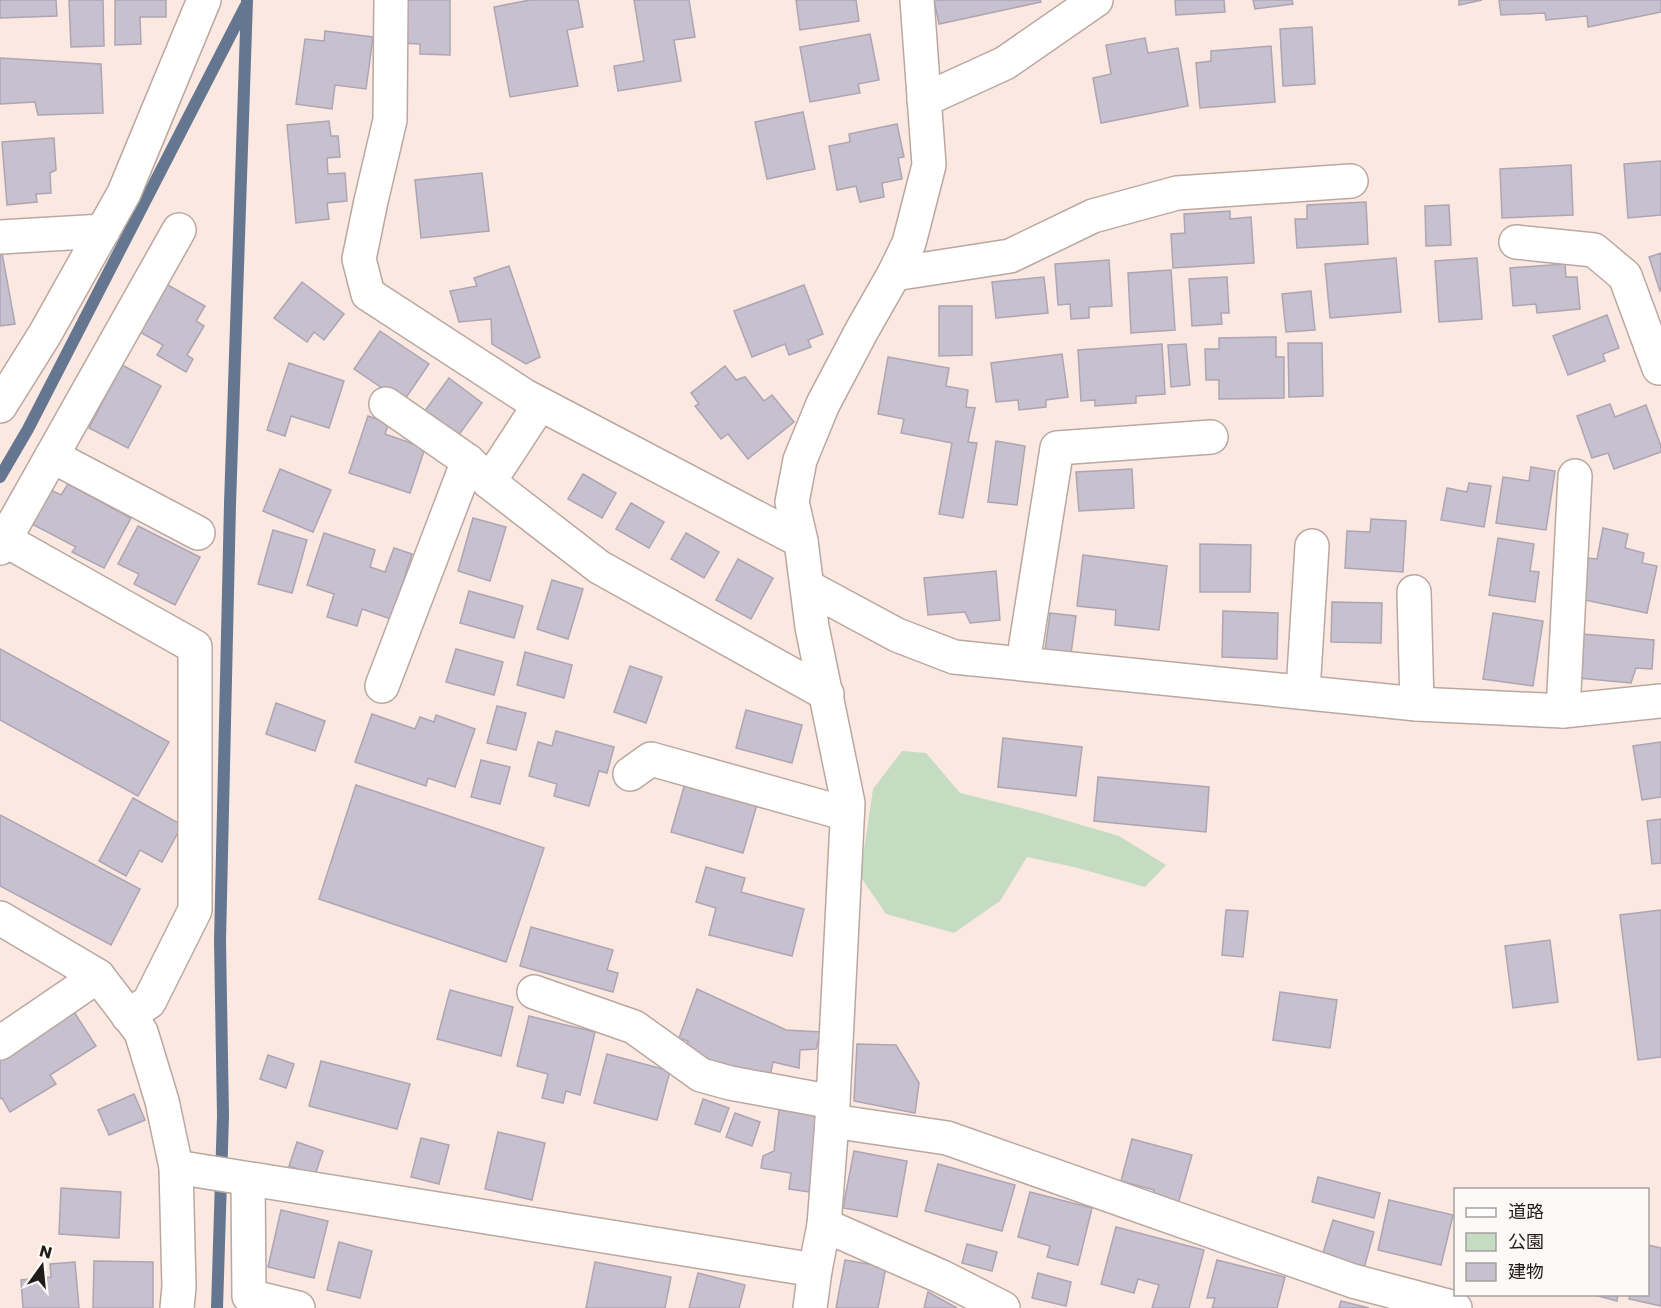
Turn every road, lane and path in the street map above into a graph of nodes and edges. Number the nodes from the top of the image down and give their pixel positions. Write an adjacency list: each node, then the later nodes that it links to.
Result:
1 (204, 0): 8 (street)
2 (391, 0): 14 (street)
3 (917, 0): 5 (street)
4 (1096, 0): 5 (street)
5 (924, 100): 11 (street)
6 (1351, 181): 11 (street)
7 (179, 230): 17 (street)
8 (103, 231): 9 (street); 15 (street)
9 (0, 237)
10 (1516, 242): 12 (street)
11 (894, 274): 21 (street)
12 (1661, 367)
13 (386, 404): 18 (street)
14 (540, 404): 18 (street); 21 (street)
15 (0, 406)
16 (1211, 437): 26 (street)
17 (52, 456): 20 (street); 22 (street)
18 (478, 472): 27 (street); 29 (street)
19 (1575, 476): 32 (street)
20 (198, 533)
21 (801, 541): 24 (street)
22 (2, 544): 38 (street)
23 (1312, 546): 28 (street)
24 (808, 587): 26 (street); 29 (street)
25 (1414, 592): 31 (street)
26 (1023, 663): 28 (street)
27 (382, 686)
28 (1303, 691): 31 (street)
29 (827, 694): 34 (street)
30 (1661, 701): 32 (street)
31 (1417, 704): 32 (street)
32 (1563, 711)
33 (630, 774): 34 (street)
34 (847, 814): 40 (street)
35 (0, 918): 36 (street)
36 (98, 976): 38 (street); 39 (street)
37 (534, 992): 40 (street)
38 (128, 1016): 41 (street)
39 (0, 1043)
40 (832, 1111): 43 (street); 49 (street)
41 (176, 1167): 42 (street); 45 (street)
42 (248, 1179): 44 (street); 46 (street)
43 (824, 1225): 44 (street); 48 (street)
44 (814, 1270): 47 (street)
45 (177, 1308)
46 (298, 1308)
47 (810, 1308)
48 (1003, 1308)
49 (1455, 1308)

